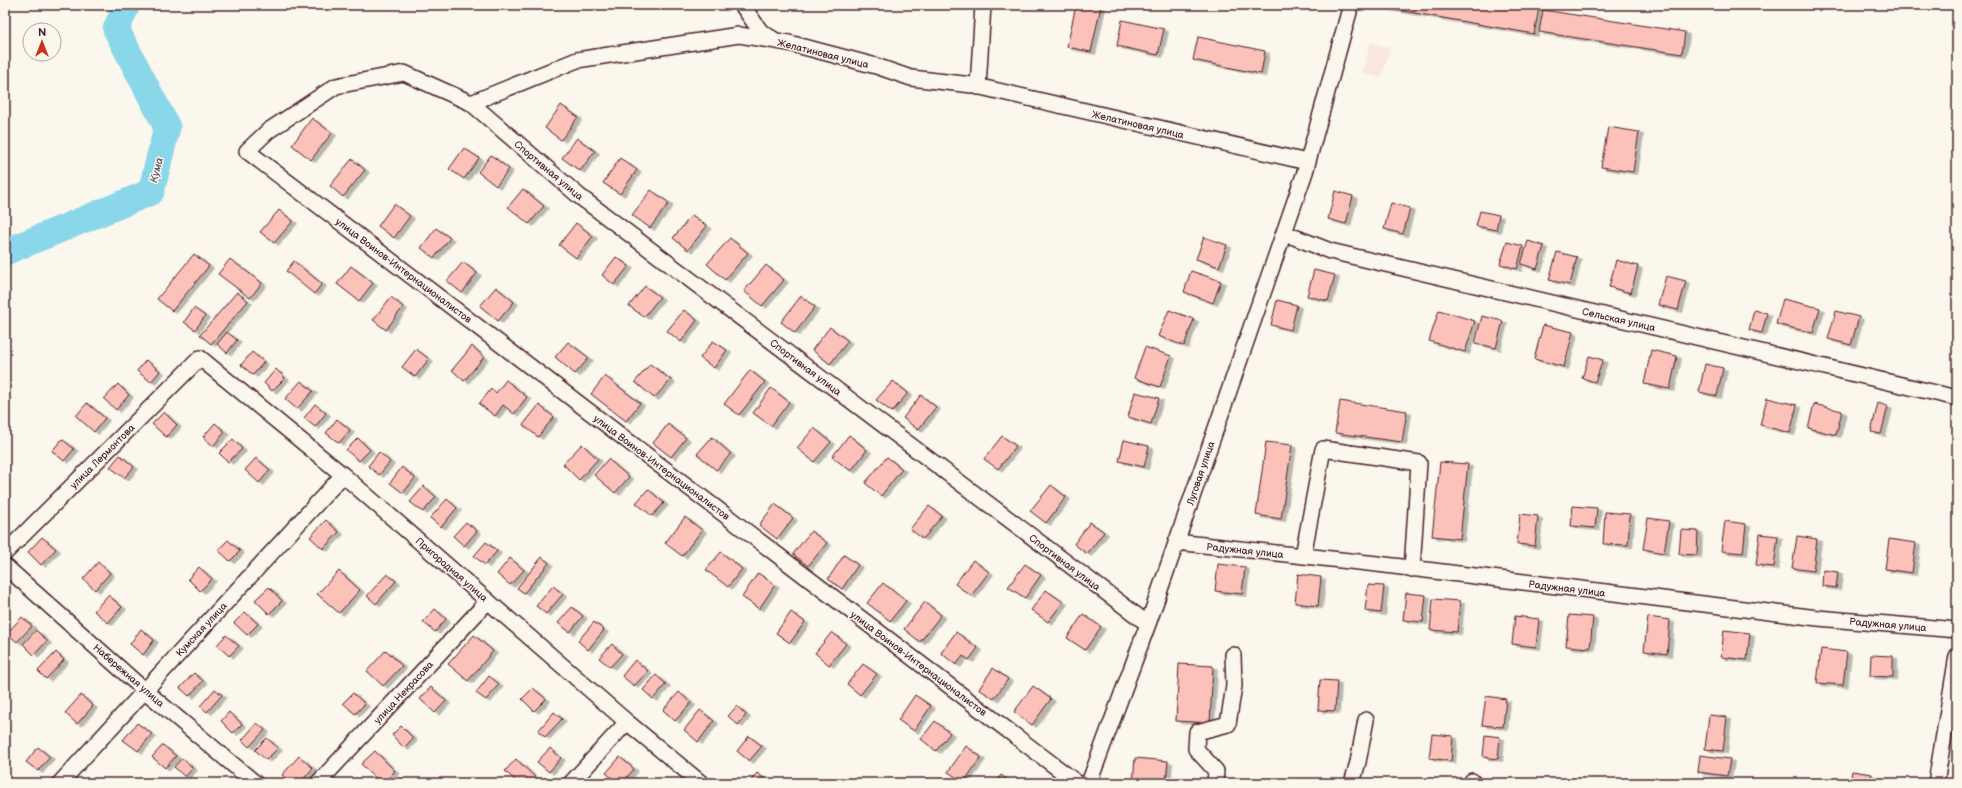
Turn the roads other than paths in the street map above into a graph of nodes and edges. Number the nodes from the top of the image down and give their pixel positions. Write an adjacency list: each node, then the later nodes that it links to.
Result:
1 (742, 5): 4 (street)
2 (983, 5): 5 (street)
3 (1349, 12): 7 (street, Луговая улица)
4 (776, 41): 5 (street, Желатиновая улица); 6 (street, Желатиновая улица)
5 (978, 87): 7 (street, Желатиновая улица)
6 (471, 103): 18 (street, Спортивная улица); 30 (street, улица Воинов-Интернационалистов)
7 (1306, 162): 8 (street, Луговая улица)
8 (1284, 233): 10 (street, Сельская улица); 12 (street, Луговая улица)
9 (200, 358): 11 (street, Пригородная улица); 13 (street, улица Лермонтова)
10 (1957, 398)
11 (343, 475): 17 (street, Пригородная улица); 22 (street, Кумская улица)
12 (1176, 542): 14 (street, Радужная улица); 18 (street, Луговая улица)
13 (5, 553)
14 (1304, 556): 16 (street, Радужная улица); 16 (street)
15 (5, 566): 22 (street, Набережная улица)
16 (1412, 569): 19 (street, Радужная улица)
17 (488, 601): 24 (street, Пригородная улица); 27 (street, улица Некрасова)
18 (1148, 624): 31 (street, Луговая улица)
19 (1957, 630)
20 (1233, 655): 32 (street)
21 (1957, 656): 34 (street)
22 (144, 690): 25 (street, Кумская улица); 26 (street, Набережная улица)
23 (1366, 720): 33 (street)
24 (627, 722): 28 (street); 29 (street, Пригородная улица)
25 (60, 783)
26 (255, 783)
27 (318, 783)
28 (571, 783)
29 (701, 783)
30 (1077, 783)
31 (1089, 783)
32 (1215, 783)
33 (1352, 783)
34 (1936, 783)

